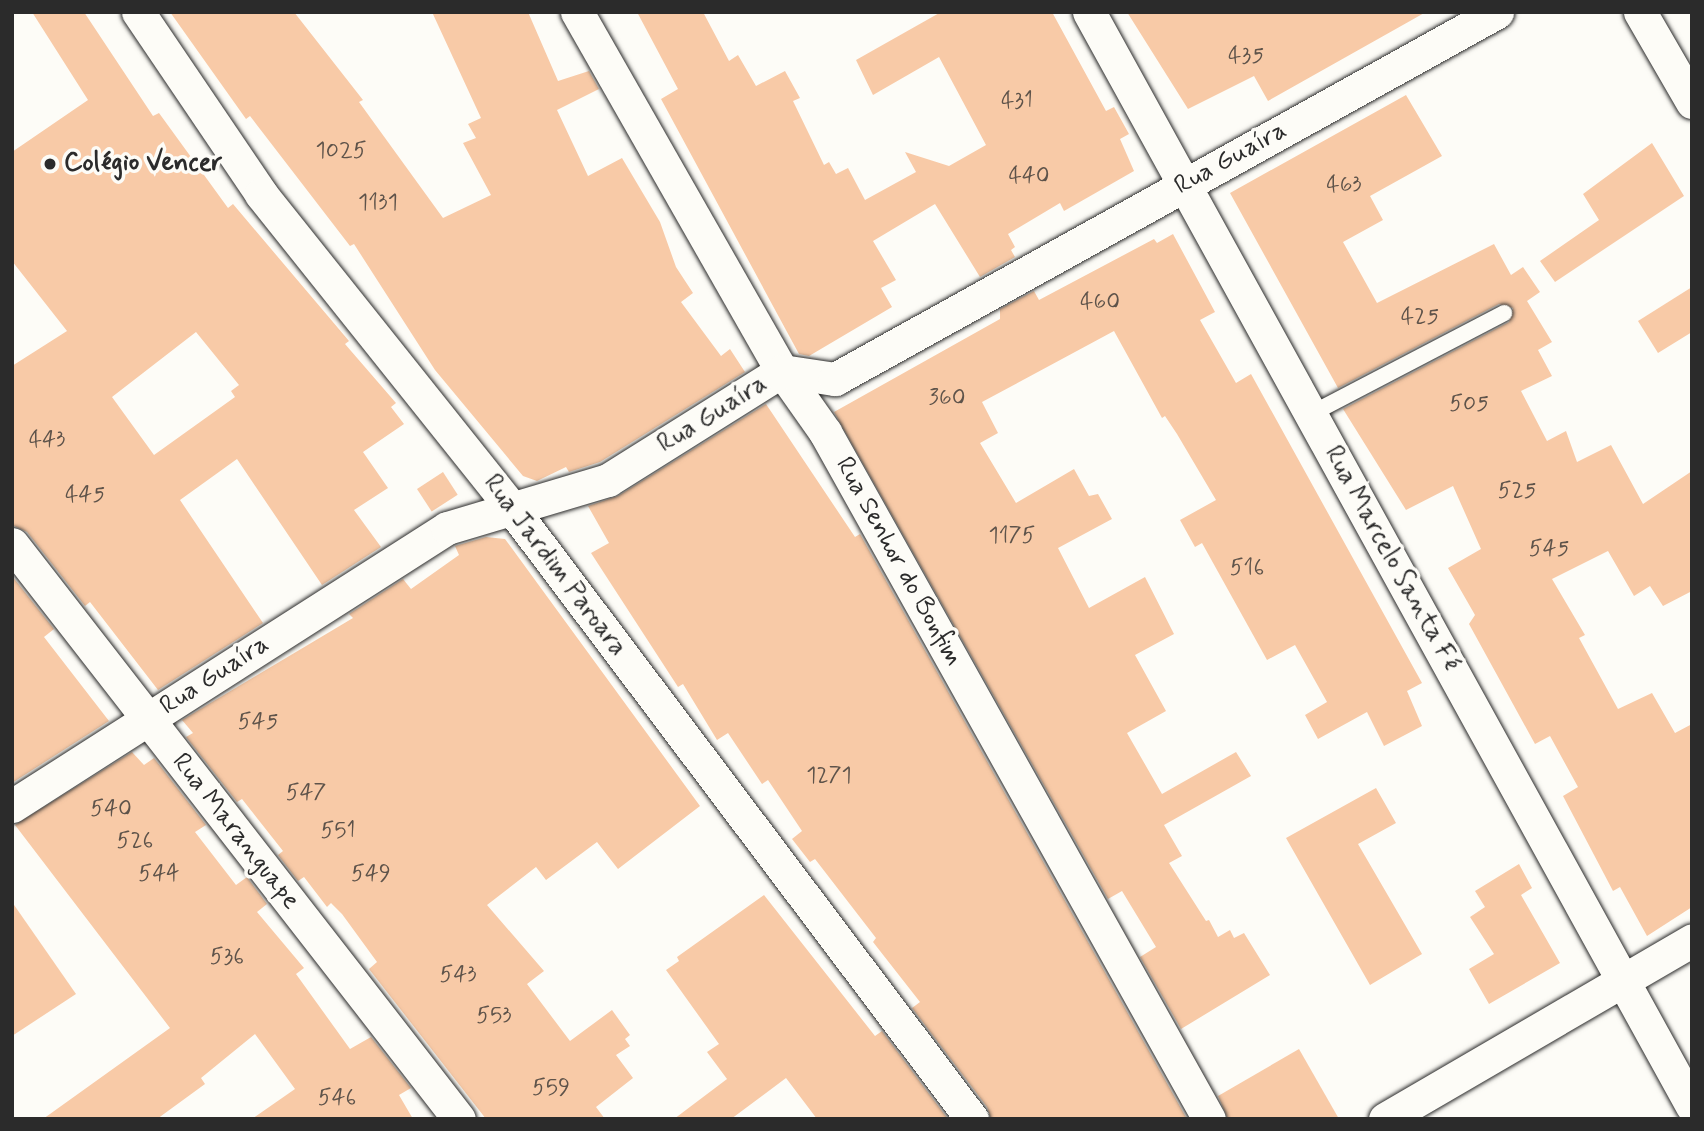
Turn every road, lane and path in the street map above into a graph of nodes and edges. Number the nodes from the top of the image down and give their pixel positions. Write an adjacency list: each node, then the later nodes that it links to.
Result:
1 (138, 12): 11 (street, Rua Jardim Paroara)
2 (577, 12): 9 (street, Rua Senhor do Bonfim)
3 (1089, 12): 7 (street, Rua Marcelo Santa Fé)
4 (1497, 12): 7 (street, Rua Guaíra)
5 (1640, 12): 6 (street)
6 (1692, 102)
7 (1184, 185): 9 (street, Rua Guaíra); 10 (street, Rua Marcelo Santa Fé)
8 (1504, 313): 10 (lane)
9 (782, 372): 11 (street, Rua Guaíra); 20 (street, Rua Senhor do Bonfim)
10 (1311, 414): 16 (street, Rua Marcelo Santa Fé)
11 (510, 506): 13 (street, Rua Guaíra); 19 (street, Rua Jardim Paroara)
12 (12, 544): 13 (street, Rua Maranguape)
13 (148, 719): 14 (street, Rua Guaíra); 18 (street, Rua Maranguape)
14 (12, 806)
15 (1692, 940): 16 (street)
16 (1624, 981): 17 (street, Rua Marcelo Santa Fé); 21 (street)
17 (1692, 1106)
18 (460, 1119)
19 (972, 1119)
20 (1209, 1119)
21 (1385, 1119)

